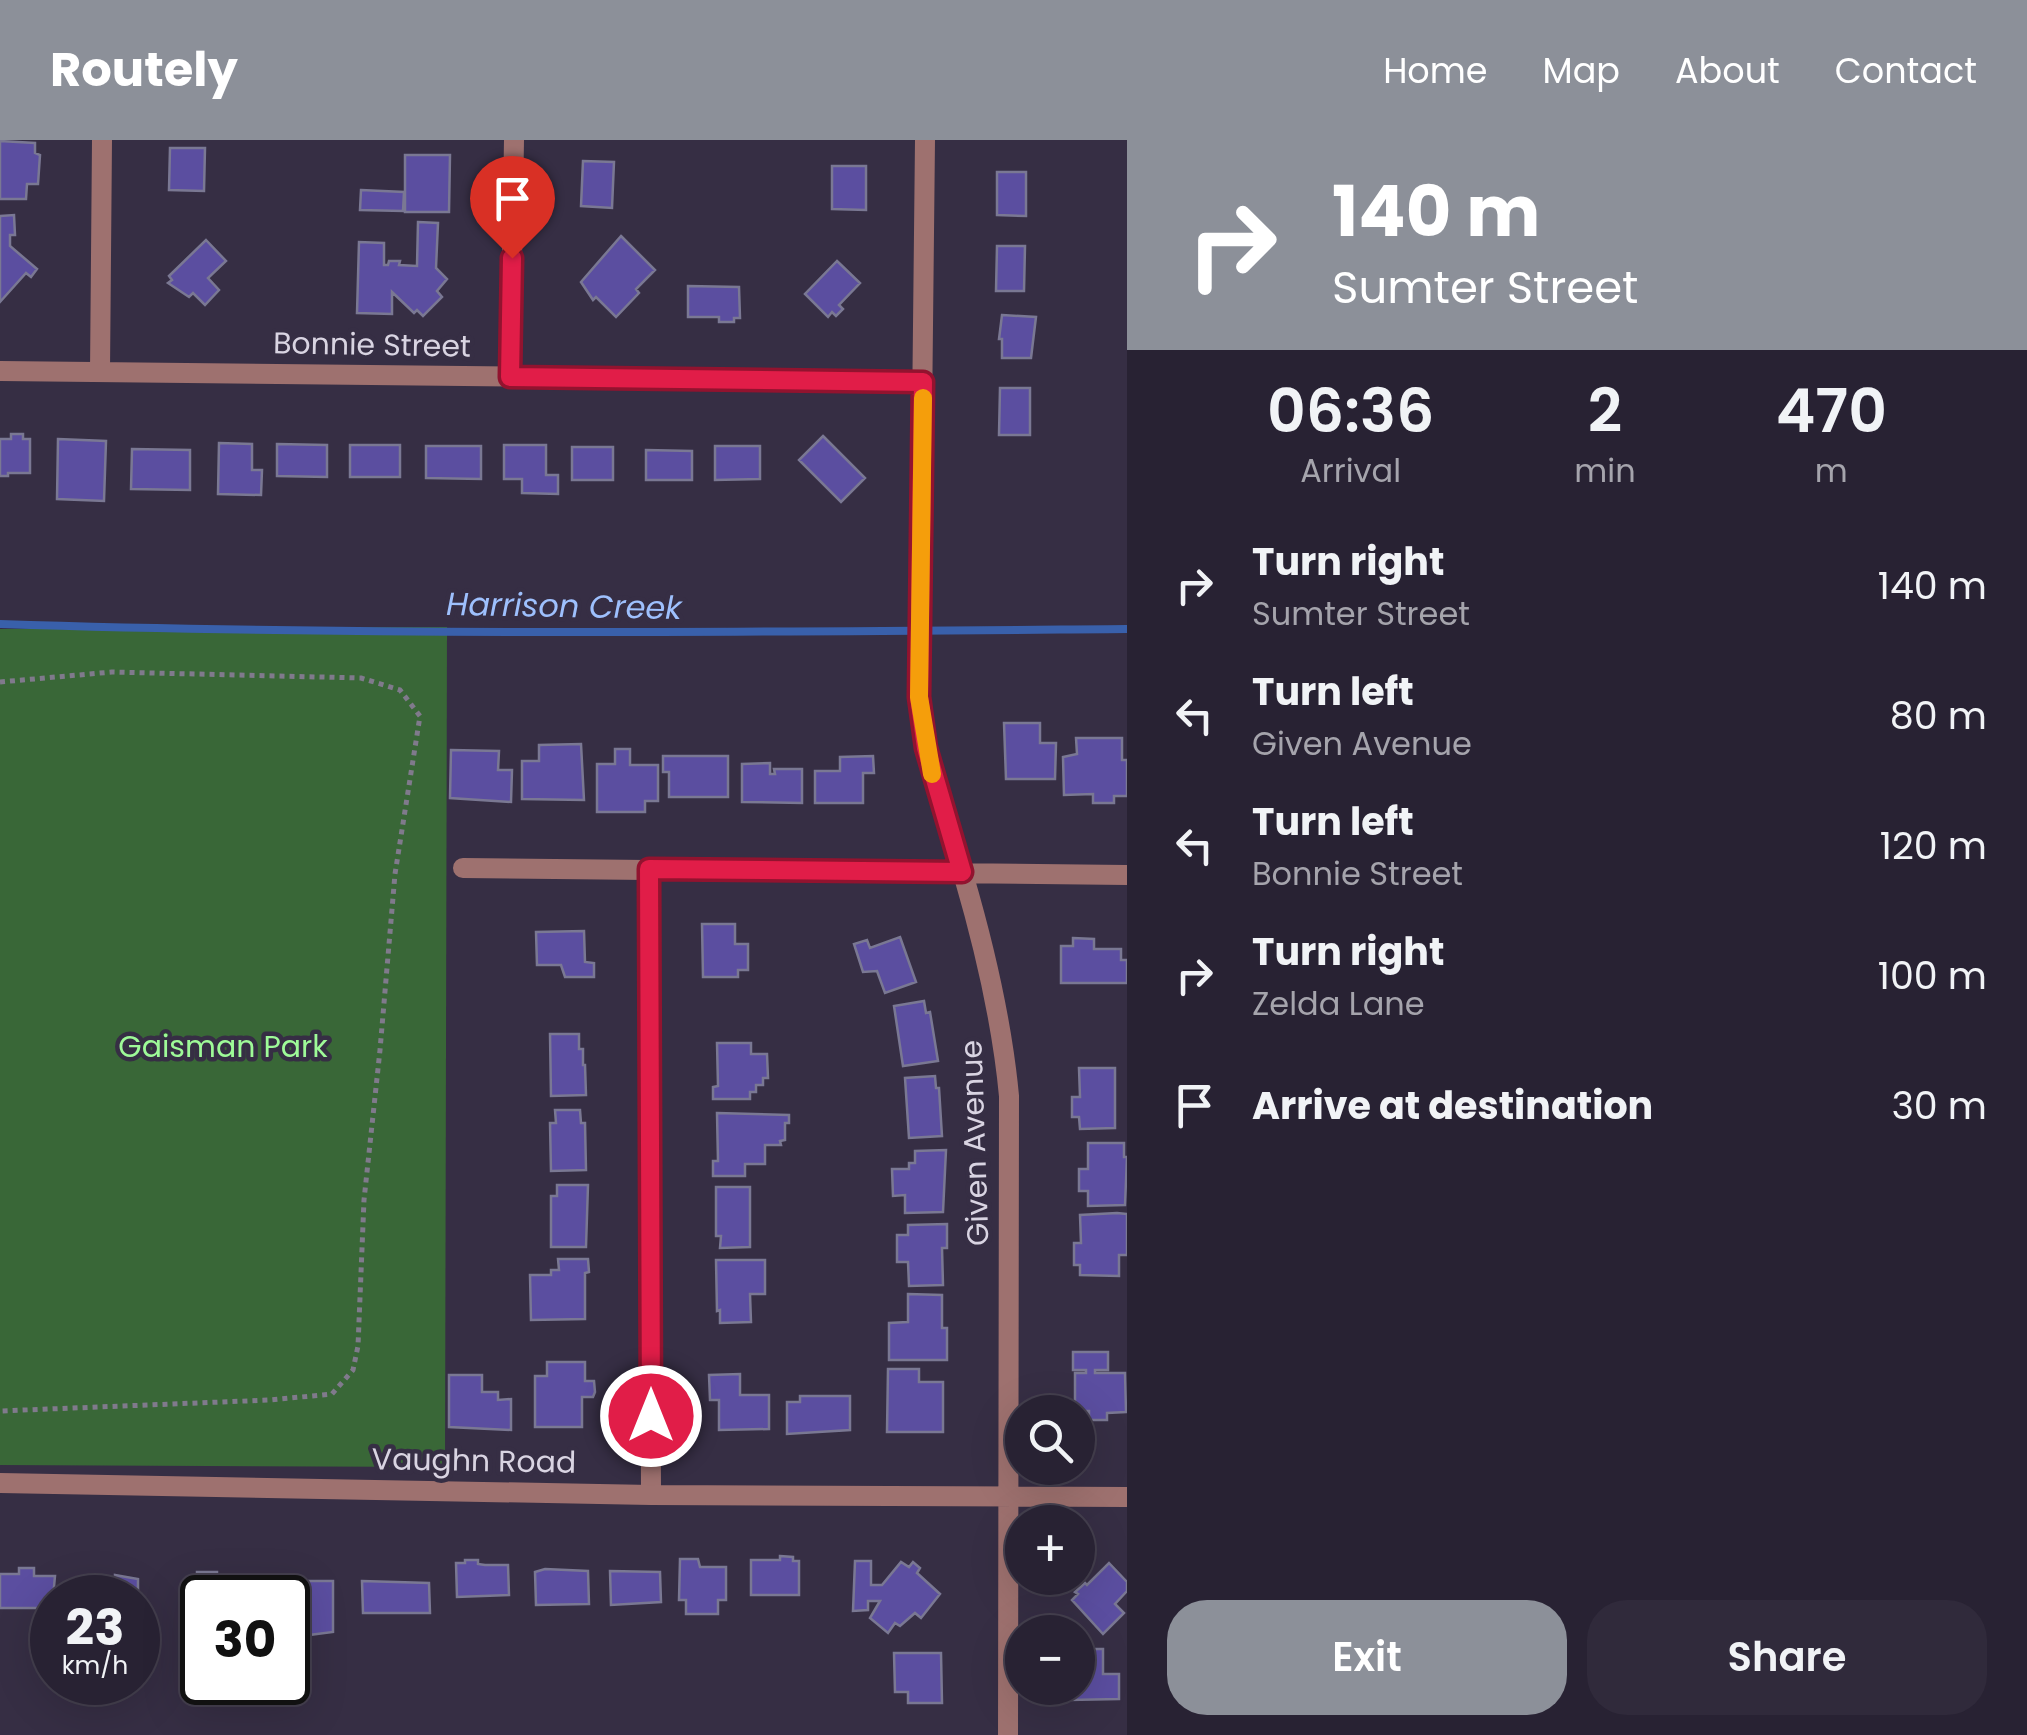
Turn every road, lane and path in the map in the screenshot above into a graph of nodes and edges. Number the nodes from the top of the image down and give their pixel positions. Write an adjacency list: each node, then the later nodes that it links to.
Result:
1 (102, 140): 5 (street)
2 (514, 140): 6 (street)
3 (925, 140): 7 (street, Given Avenue)
4 (0, 371): 5 (street, Bonnie Street)
5 (100, 372): 6 (street, Bonnie Street)
6 (510, 377): 7 (street, Bonnie Street)
7 (923, 382): 11 (street, Given Avenue)
8 (0, 682): 13 (path)
9 (463, 868): 10 (street)
10 (649, 869): 11 (street); 15 (street)
11 (962, 872): 12 (street); 16 (street, Given Avenue)
12 (1127, 875)
13 (0, 1410)
14 (0, 1482): 15 (street, Vaughn Road)
15 (651, 1495): 16 (street, Vaughn Road)
16 (1009, 1496): 17 (street, Vaughn Road); 18 (street, Given Avenue)
17 (1127, 1498)
18 (1008, 1735)

